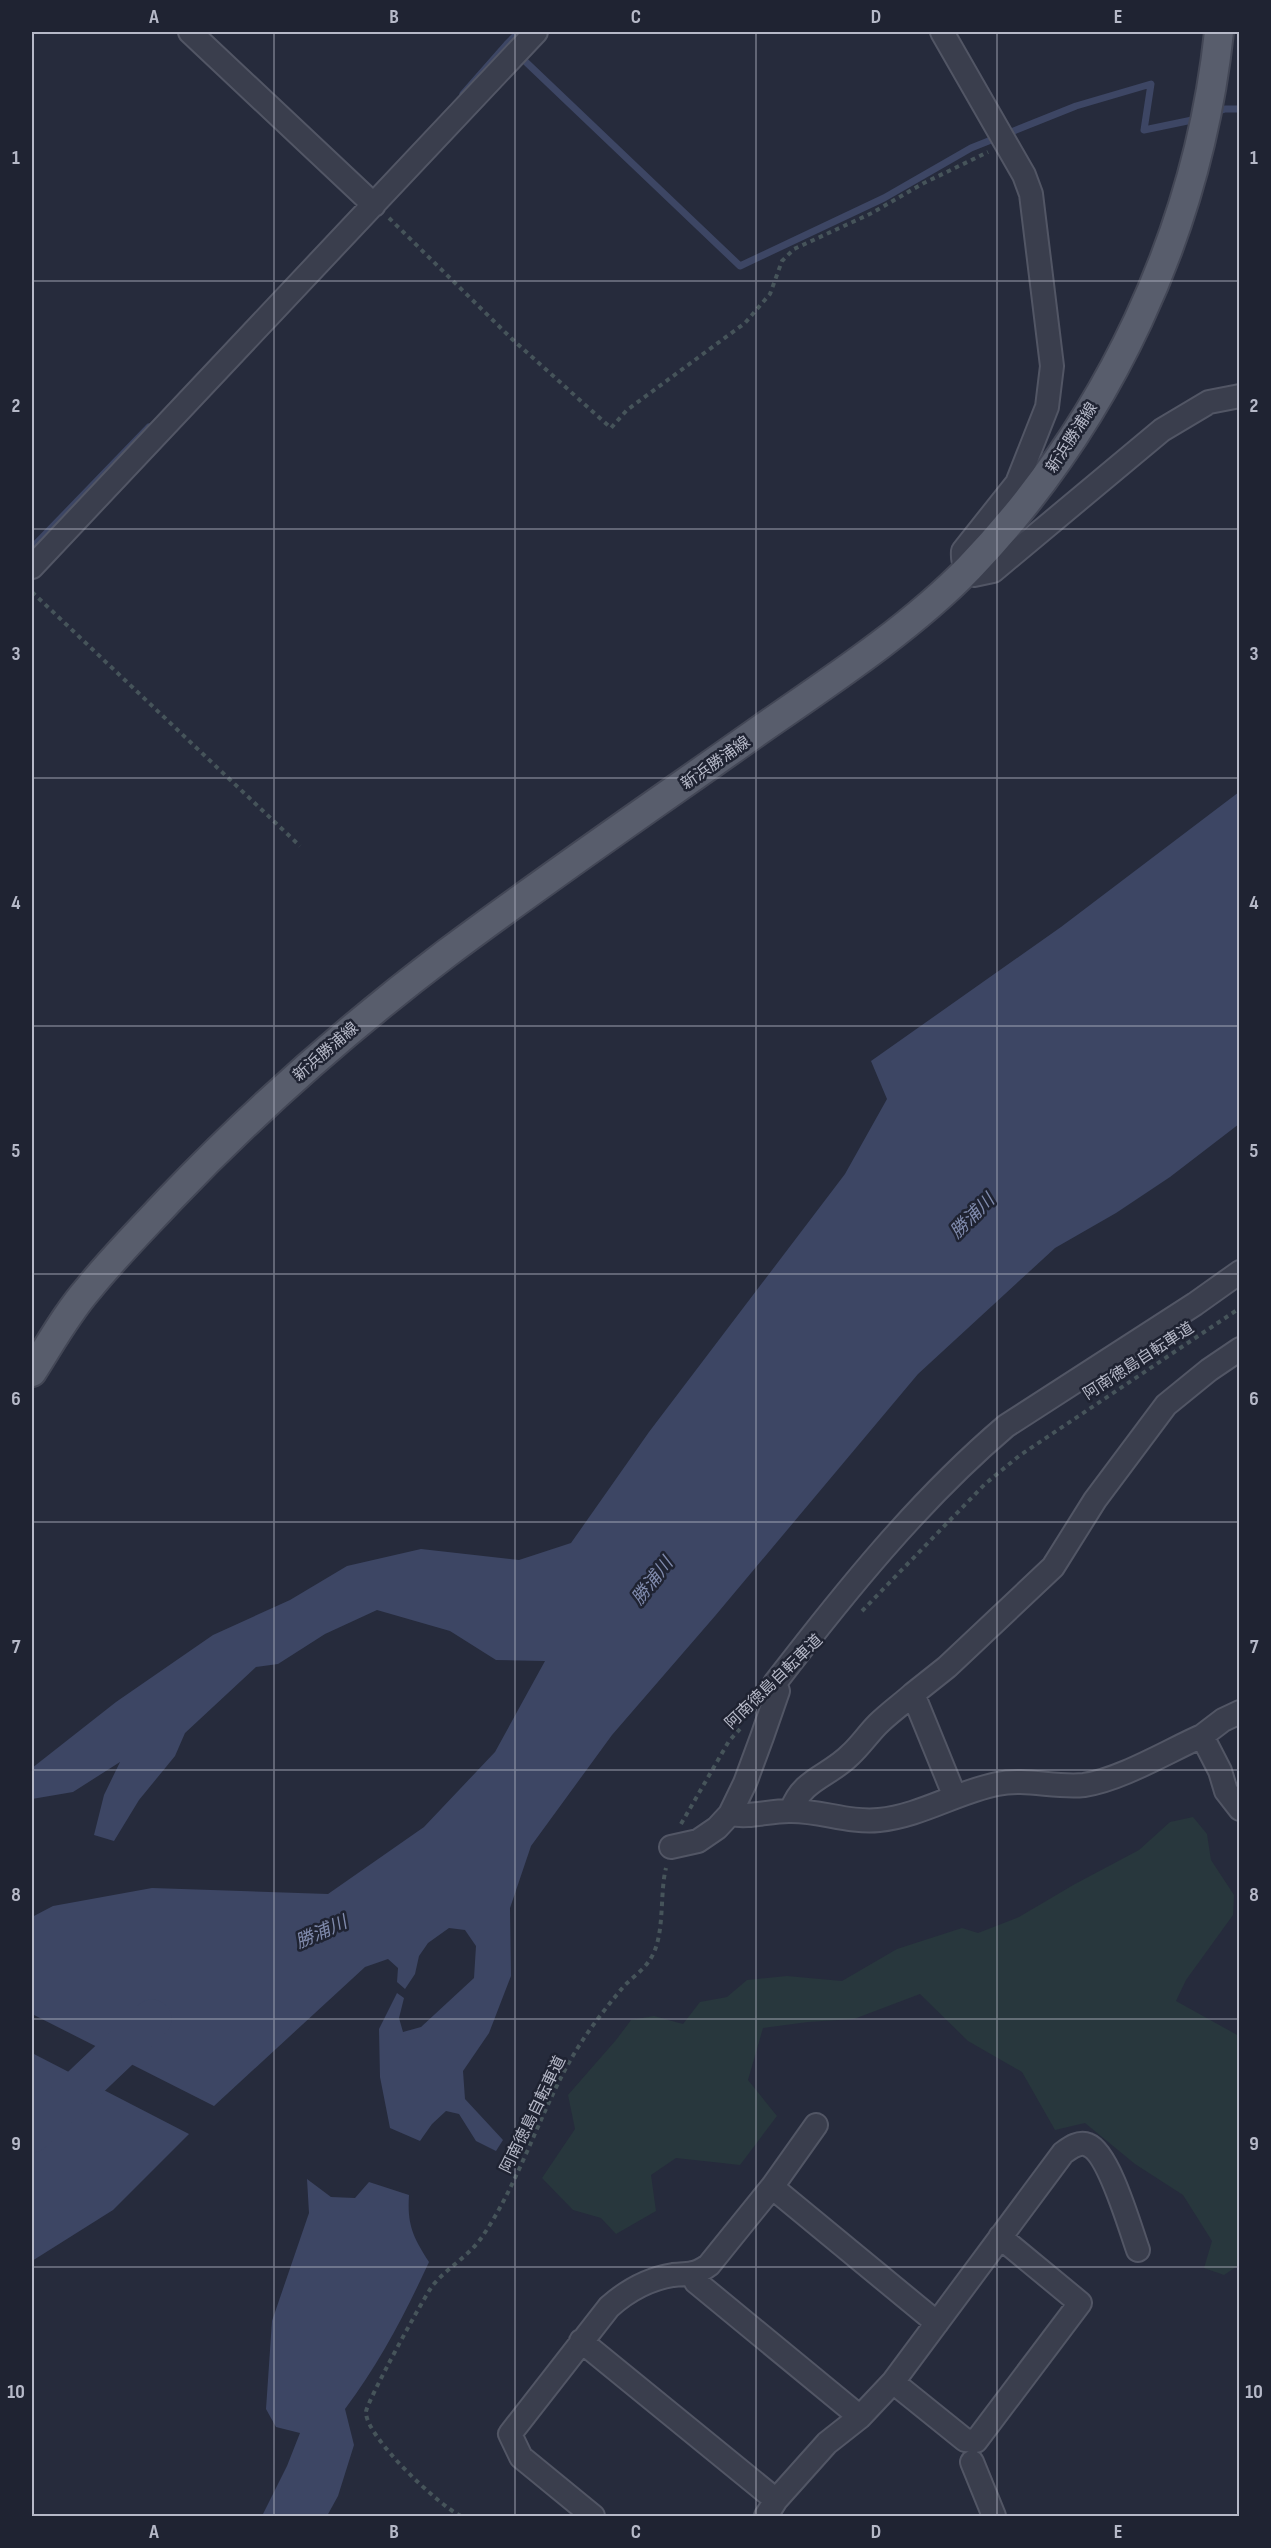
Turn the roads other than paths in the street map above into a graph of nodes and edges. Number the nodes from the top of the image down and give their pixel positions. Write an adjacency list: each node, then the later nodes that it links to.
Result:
1 (190, 32): 5 (street)
2 (536, 32): 5 (street)
3 (942, 32): 8 (street)
4 (1219, 32): 8 (main road, 新浜勝浦線)
5 (374, 205): 7 (street)
6 (1239, 396): 8 (street)
7 (32, 567)
8 (967, 569): 11 (main road, 新浜勝浦線)
9 (1239, 1272): 18 (street)
10 (1239, 1349): 12 (street)
11 (32, 1372)
12 (913, 1694): 15 (street); 17 (street)
13 (1239, 1712): 14 (street)
14 (1202, 1736): 15 (street); 16 (street)
15 (956, 1797): 17 (street)
16 (1239, 1809)
17 (790, 1811): 18 (street)
18 (730, 1814): 19 (street)
19 (671, 1847)
20 (816, 2125): 21 (street)
21 (772, 2187): 24 (street); 25 (street)
22 (1000, 2237): 23 (street); 25 (street); 27 (street)
23 (1138, 2250)
24 (692, 2275): 26 (street); 28 (street)
25 (937, 2323): 27 (street)
26 (581, 2341): 30 (street); 31 (street)
27 (893, 2382): 28 (street)
28 (860, 2417): 30 (street)
29 (972, 2462): 32 (street)
30 (771, 2508)
31 (593, 2517)
32 (994, 2517)

